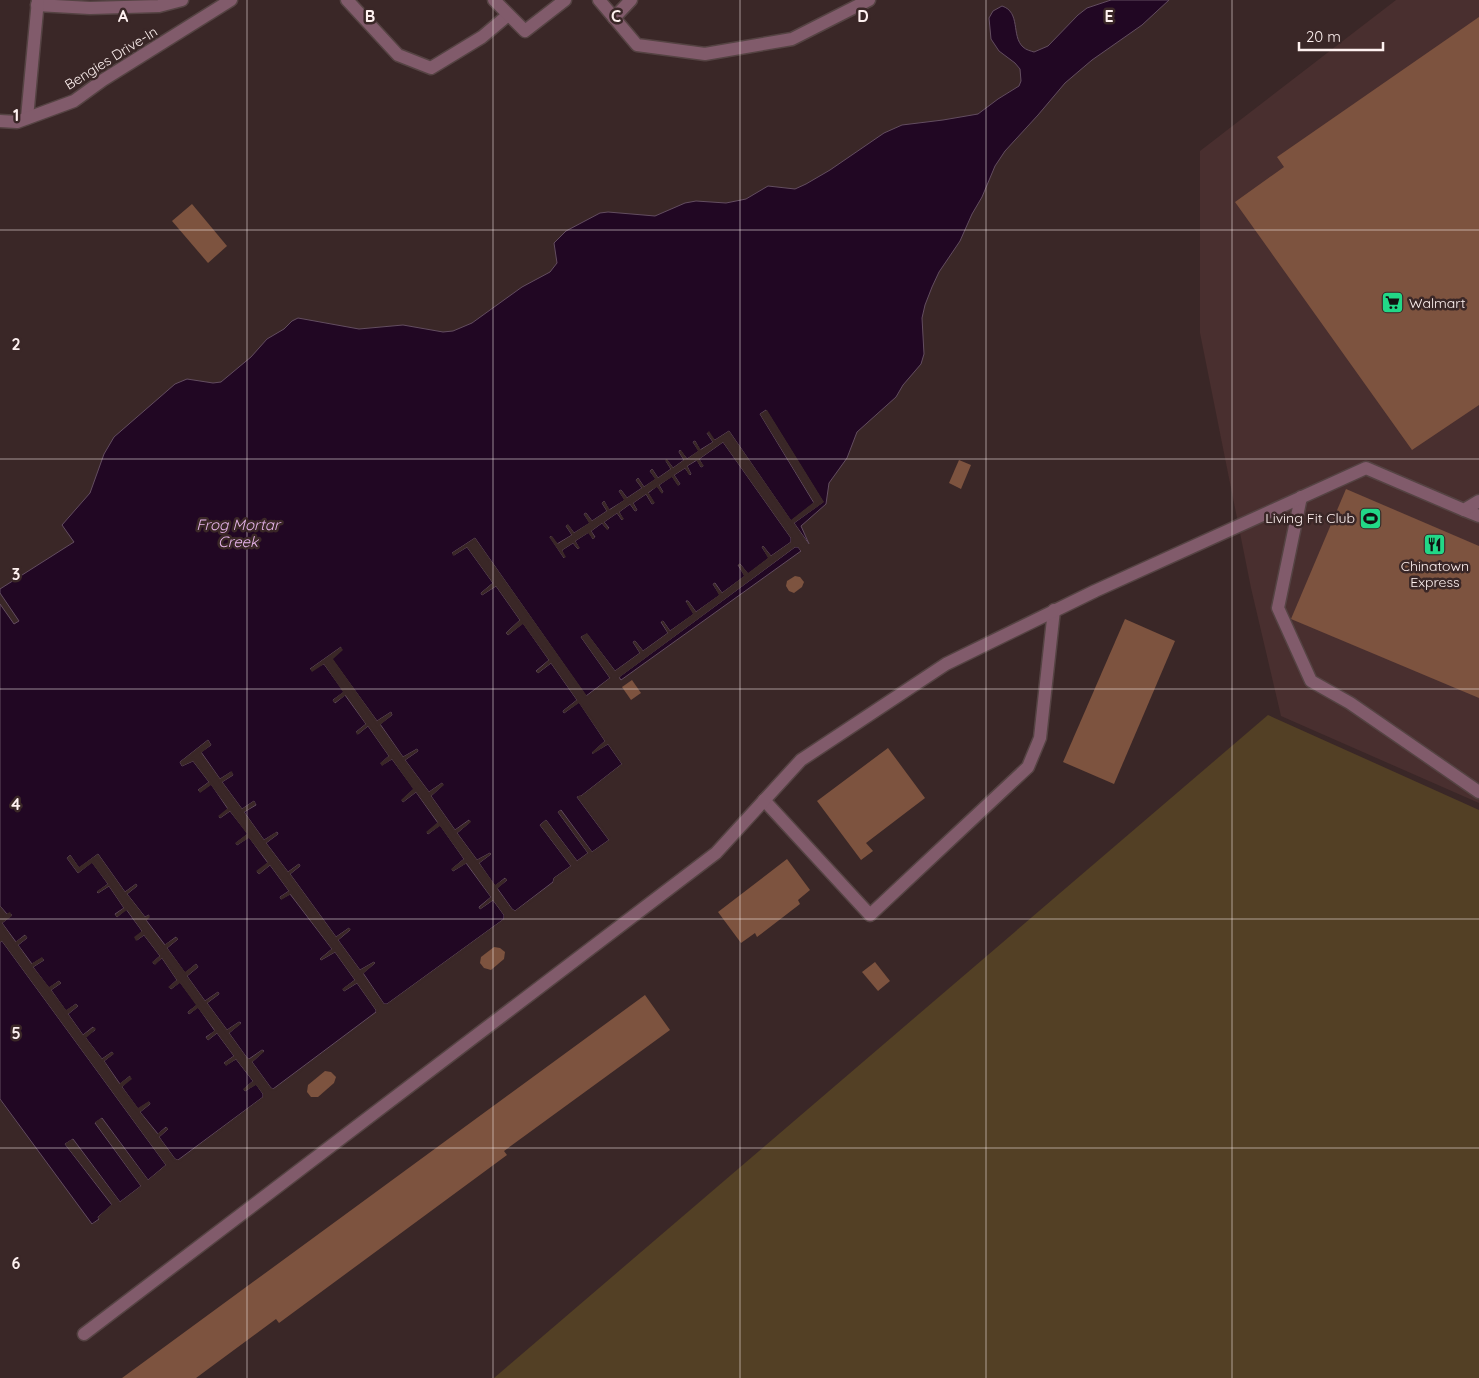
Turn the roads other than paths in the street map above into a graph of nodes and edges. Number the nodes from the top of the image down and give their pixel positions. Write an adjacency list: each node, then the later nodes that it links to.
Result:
1 (182, 0): 9 (lane)
2 (231, 0): 12 (lane, Bengies Drive-In)
3 (347, 0): 10 (lane)
4 (494, 0): 10 (lane)
5 (565, 0): 10 (lane)
6 (599, 0): 11 (lane)
7 (632, 0): 11 (lane)
8 (869, 0): 11 (lane)
9 (38, 3): 12 (lane)
10 (508, 14)
11 (614, 18)
12 (27, 118): 13 (lane, Bengies Drive-In)
13 (0, 122)
14 (1301, 497): 16 (lane); 18 (lane); 19 (lane)
15 (1479, 501): 16 (lane)
16 (1464, 510): 17 (lane)
17 (1479, 516)
18 (1054, 610): 20 (lane); 20 (lane)
19 (1479, 792)
20 (764, 800): 21 (lane)
21 (84, 1334)

